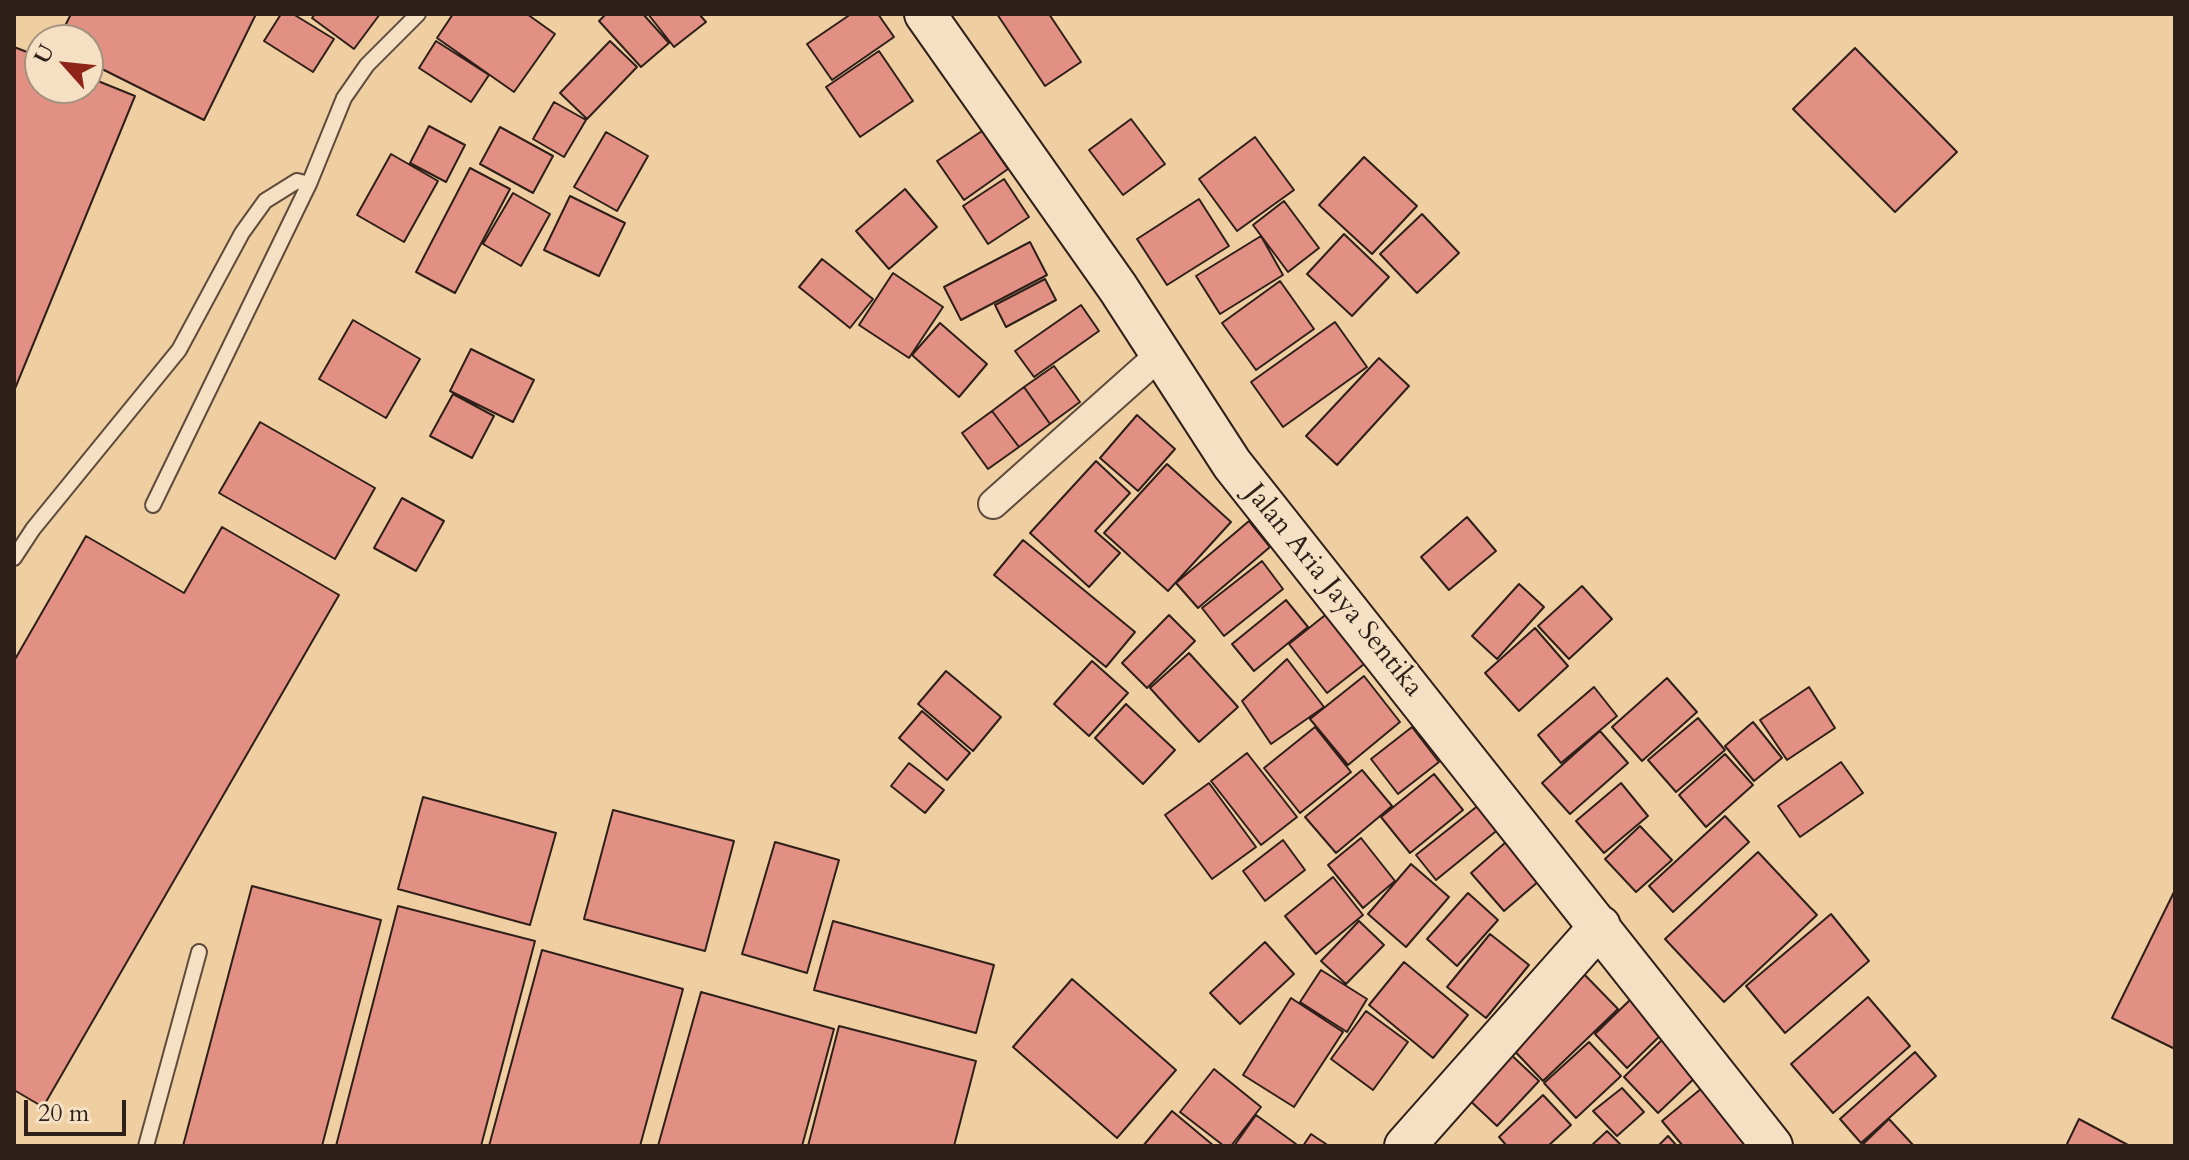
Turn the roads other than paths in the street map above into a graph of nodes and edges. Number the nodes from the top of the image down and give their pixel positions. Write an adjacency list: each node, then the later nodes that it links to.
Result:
1 (418, 14): 3 (lane)
2 (925, 14): 4 (street, Jalan Aria Jaya Sentika)
3 (309, 184): 6 (lane); 7 (lane)
4 (1161, 354): 5 (street); 8 (street, Jalan Aria Jaya Sentika)
5 (993, 504)
6 (153, 505)
7 (14, 558)
8 (1600, 926): 11 (street); 12 (street, Jalan Aria Jaya Sentika)
9 (199, 952): 10 (lane)
10 (146, 1146)
11 (1405, 1146)
12 (1772, 1146)

